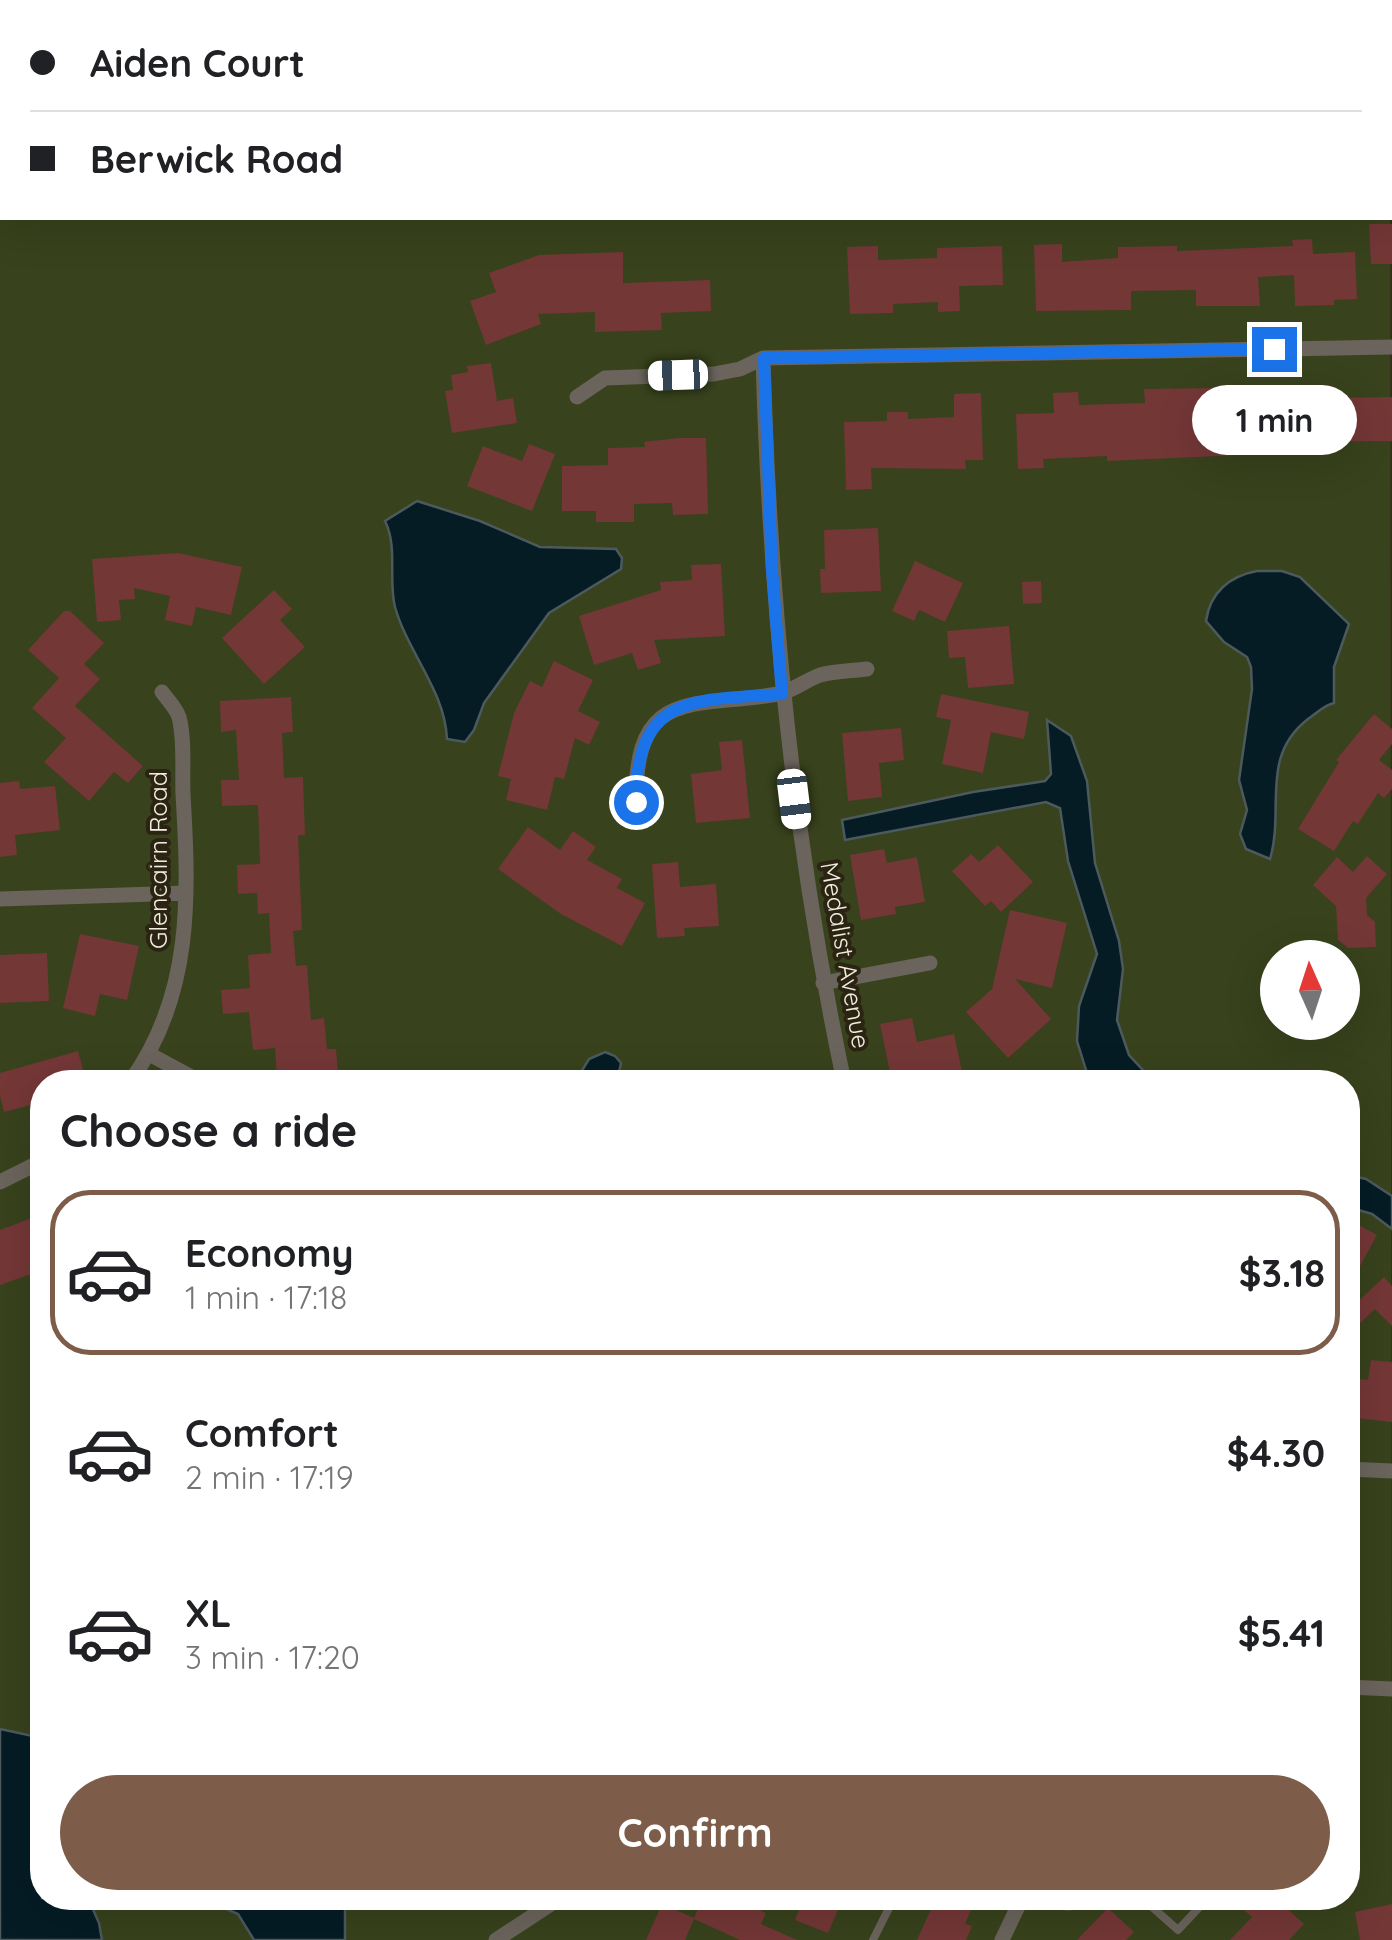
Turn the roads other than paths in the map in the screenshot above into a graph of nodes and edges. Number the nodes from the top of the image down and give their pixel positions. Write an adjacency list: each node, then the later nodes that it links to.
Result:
1 (1392, 347): 2 (street)
2 (764, 358): 3 (street); 6 (street, Medalist Avenue)
3 (577, 396)
4 (867, 668): 6 (street)
5 (162, 692): 8 (street, Glencairn Road)
6 (782, 694): 7 (street); 11 (street, Medalist Avenue)
7 (636, 802)
8 (186, 893): 9 (street); 12 (street, Glencairn Road)
9 (0, 899)
10 (930, 963): 11 (street)
11 (823, 983): 15 (street, Medalist Avenue)
12 (149, 1054): 13 (street, Glencairn Road); 14 (street)
13 (138, 1070)
14 (179, 1070)
15 (841, 1070)
16 (30, 1167): 17 (street)
17 (0, 1182)
18 (1360, 1469): 19 (street)
19 (1392, 1470)
20 (1360, 1688): 21 (street)
21 (1392, 1689)
22 (542, 1910): 27 (street)
23 (888, 1910): 28 (lane)
24 (1018, 1910): 29 (street)
25 (1156, 1910): 26 (lane)
26 (1197, 1910)
27 (496, 1940)
28 (873, 1940)
29 (1002, 1940)

